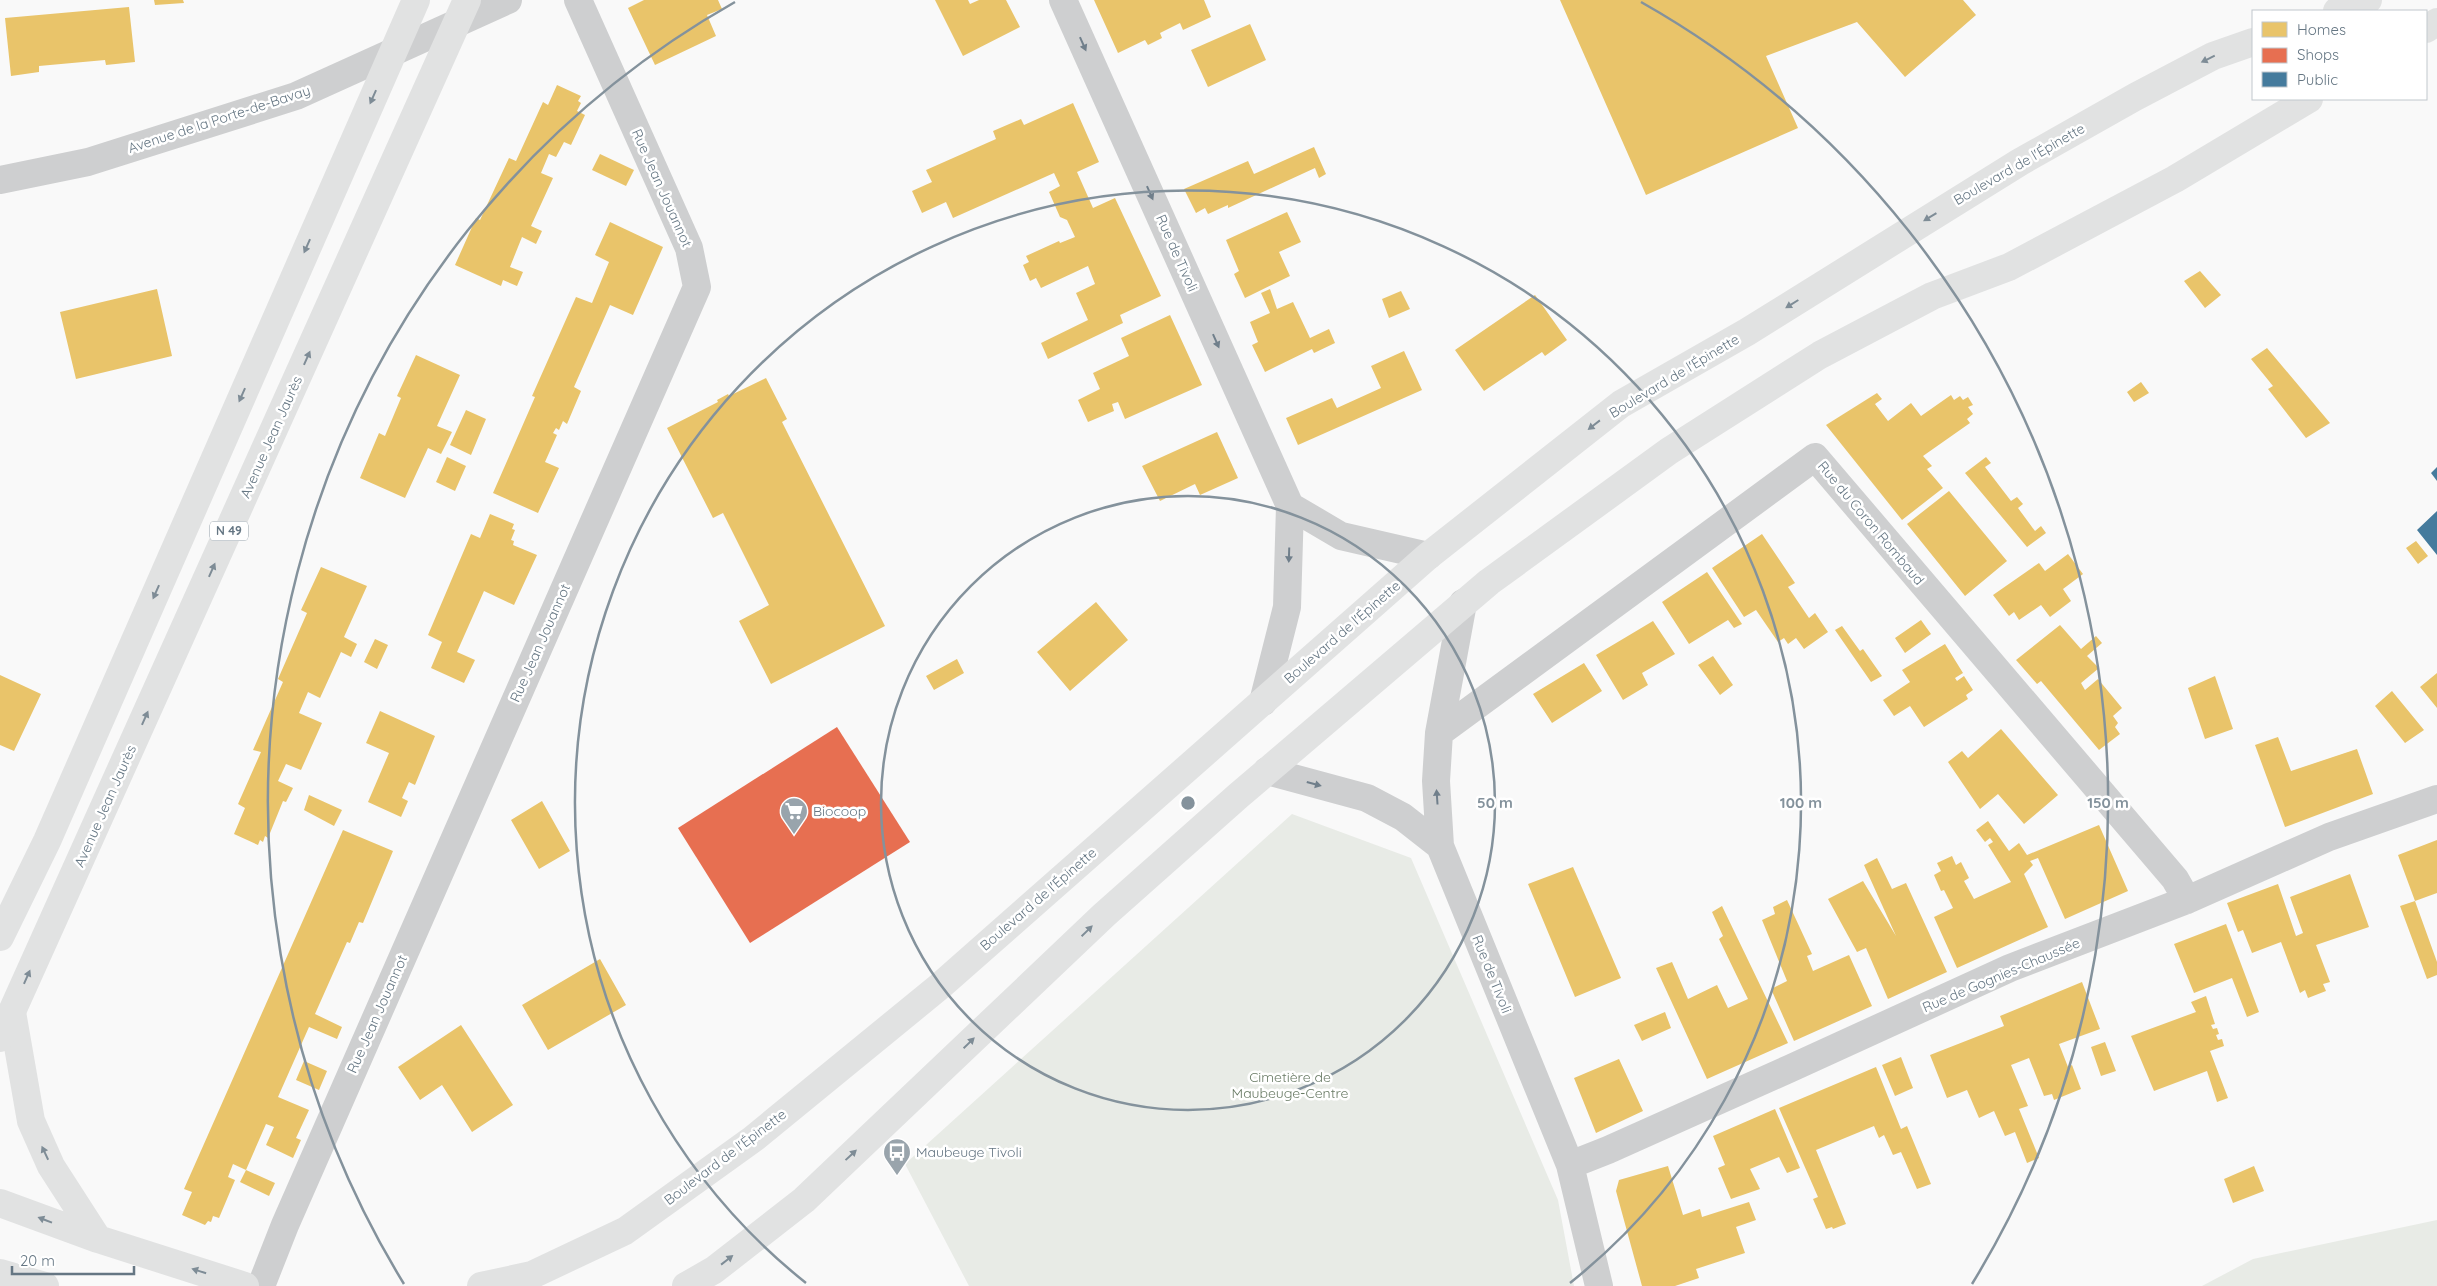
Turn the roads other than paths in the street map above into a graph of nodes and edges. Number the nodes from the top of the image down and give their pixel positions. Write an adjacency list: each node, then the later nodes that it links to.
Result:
1 (416, 0): 9 (street)
2 (508, 0): 7 (street, Avenue de la Porte-de-Bavay)
3 (578, 0): 30 (street, Rue Jean Jouannot)
4 (1063, 0): 12 (street, Rue de Tivoli, one-way to 12)
5 (2368, 0): 6 (street)
6 (2340, 10)
7 (462, 12): 9 (street, Avenue de la Porte-de-Bavay); 22 (street, Avenue Jean Jaurès / N 49, one-way to 7)
8 (2252, 42): 13 (street, Boulevard de l'Épinette, one-way to 13)
9 (392, 53): 11 (street, Avenue de la Porte-de-Bavay); 21 (street, one-way to 21)
10 (2307, 100): 14 (street)
11 (0, 180)
12 (1290, 506): 13 (street); 15 (street, Rue de Tivoli, one-way to 15)
13 (1428, 556): 15 (street, Boulevard de l'Épinette)
14 (1463, 603): 16 (street); 17 (street)
15 (1263, 702): 31 (street, Boulevard de l'Épinette)
16 (1439, 733): 19 (street, one-way to 16); 20 (street, Rue du Coron Rombaud)
17 (1266, 772): 19 (street, Rue de Tivoli, one-way to 19); 32 (street, one-way to 17)
18 (2437, 799): 20 (street, Rue de Gognies-Chaussée)
19 (1440, 846): 24 (street, Rue de Tivoli)
20 (2187, 900): 24 (street, Rue de Gognies-Chaussée)
21 (0, 937)
22 (12, 1012): 23 (street, Avenue Jean Jaurès / N 49); 26 (street, one-way to 22)
23 (0, 1038)
24 (1570, 1165): 33 (street, Rue de Tivoli)
25 (0, 1203): 26 (street, one-way to 25)
26 (98, 1240): 29 (street, one-way to 26)
27 (0, 1273): 28 (street)
28 (45, 1286)
29 (245, 1286)
30 (260, 1286)
31 (481, 1286)
32 (686, 1286)
33 (1599, 1286)

